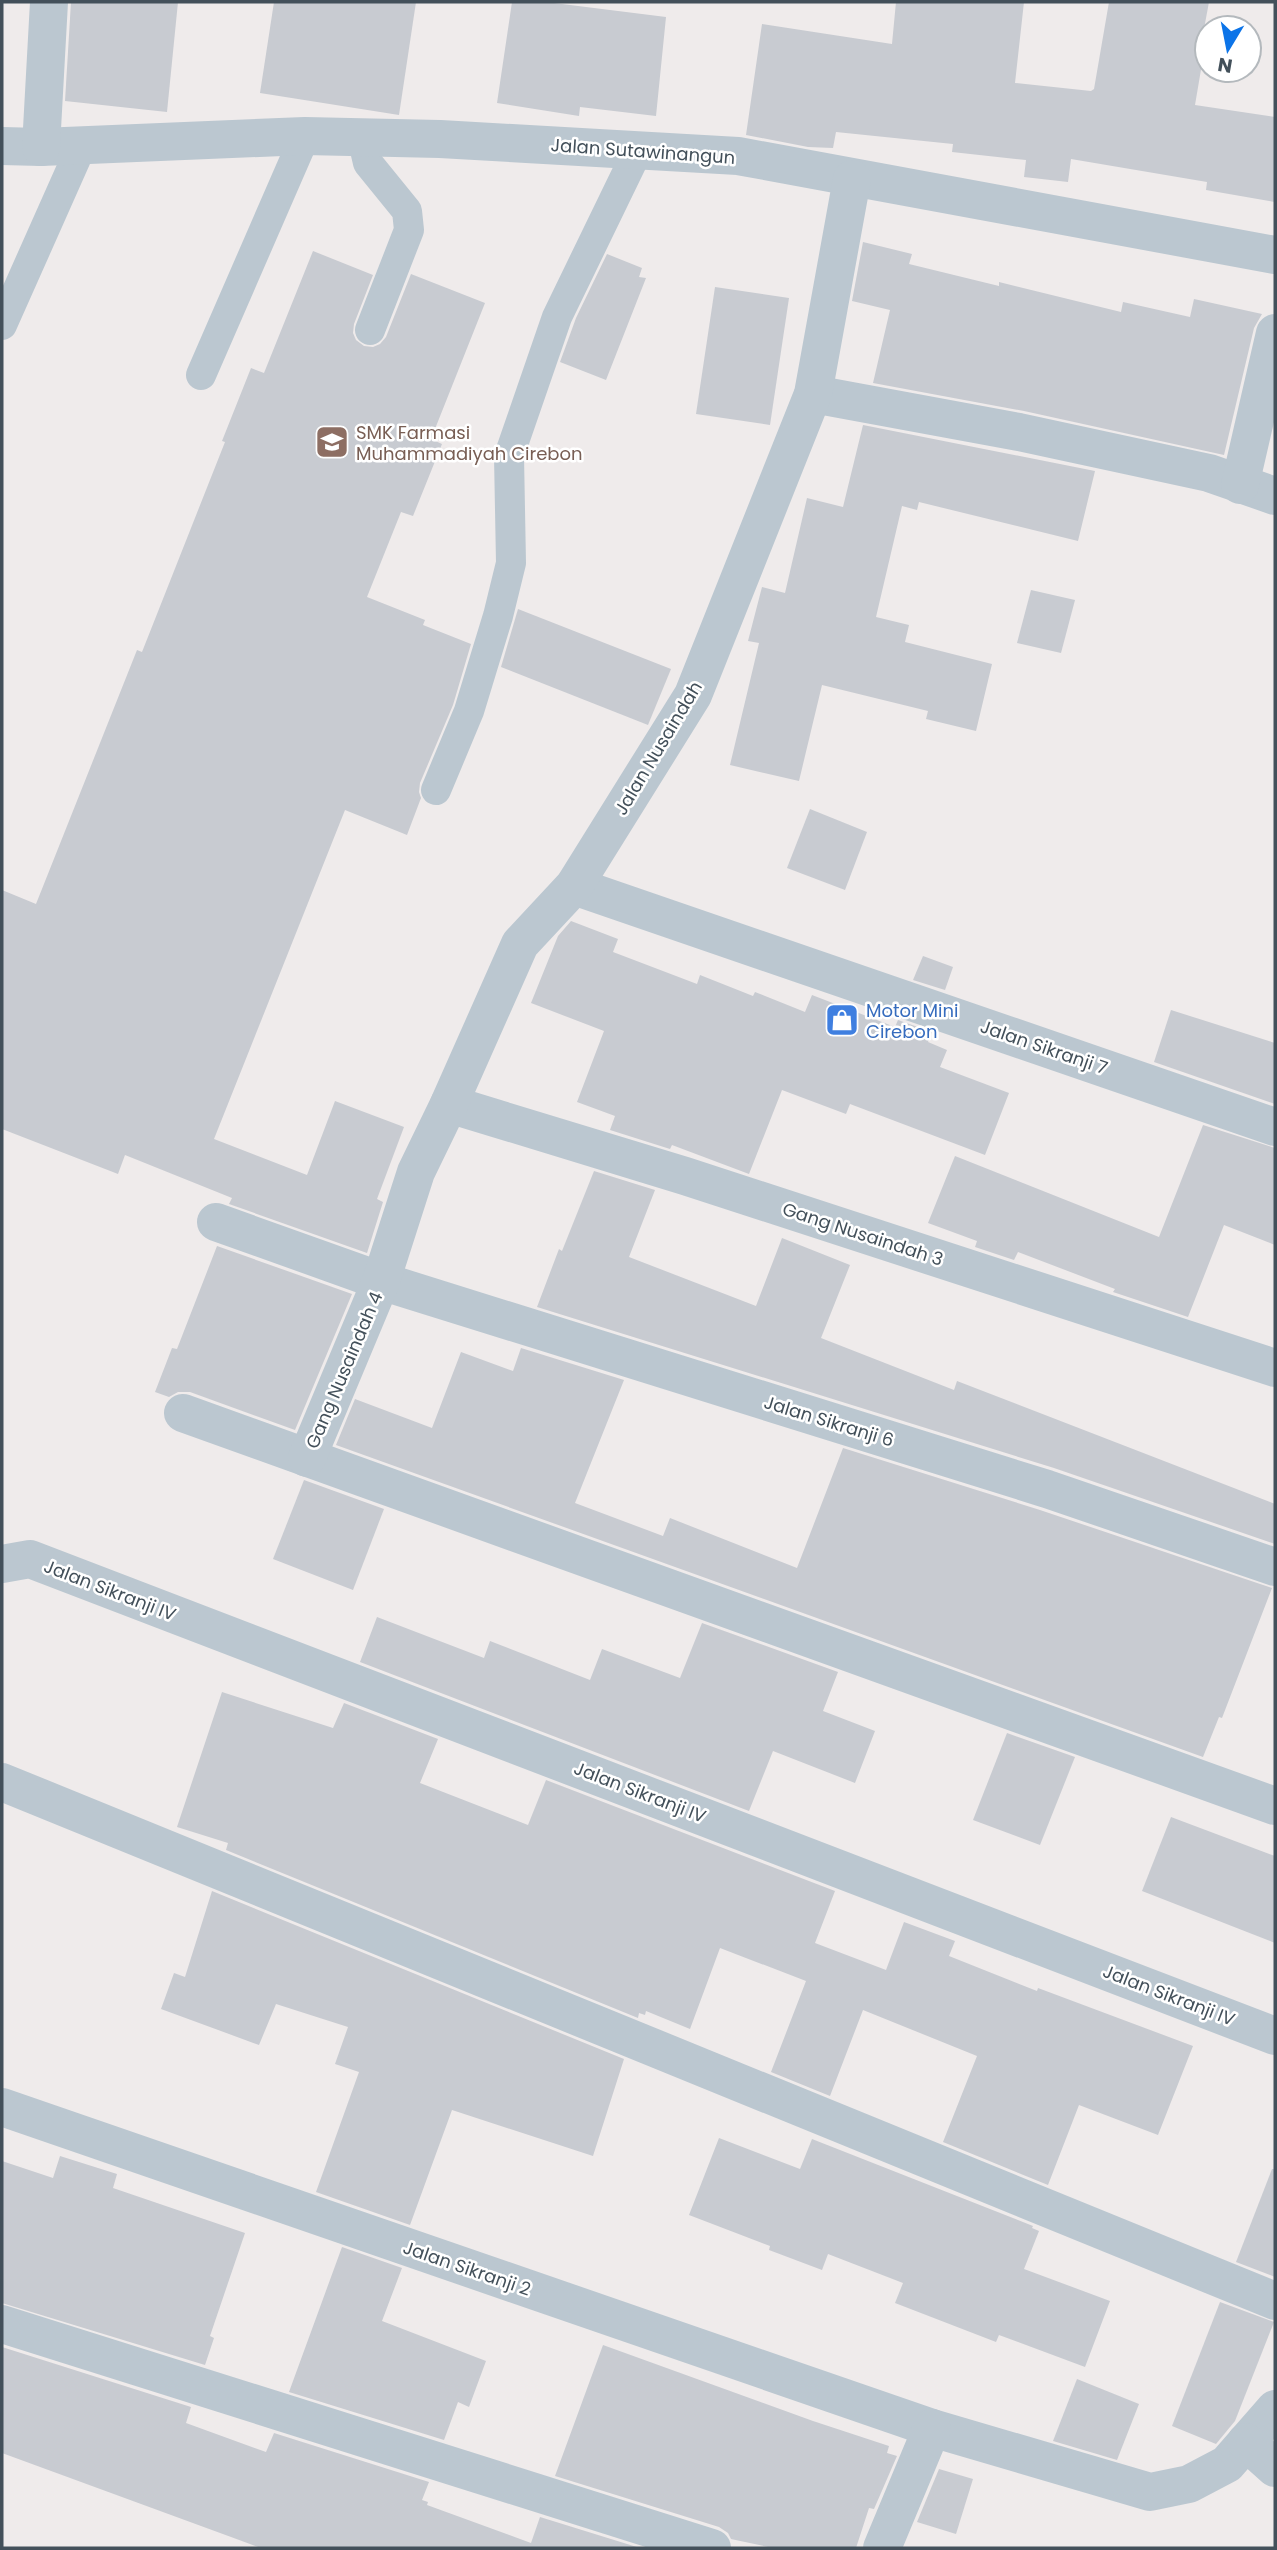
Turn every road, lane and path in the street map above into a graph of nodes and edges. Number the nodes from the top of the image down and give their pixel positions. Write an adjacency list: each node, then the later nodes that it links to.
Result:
1 (49, 2): 5 (street)
2 (305, 136): 3 (street, Jalan Sutawinangun); 4 (street, Jalan Sutawinangun); 12 (lane)
3 (362, 136): 6 (street, Jalan Sutawinangun); 10 (lane)
4 (82, 145): 5 (street, Jalan Sutawinangun); 9 (lane)
5 (13, 149)
6 (638, 150): 7 (street, Jalan Sutawinangun); 15 (lane)
7 (852, 178): 8 (street, Jalan Sutawinangun); 13 (street, Jalan Nusaindah)
8 (1275, 255)
9 (2, 325)
10 (370, 330)
11 (1275, 333): 14 (street)
12 (201, 375)
13 (813, 394): 14 (street); 16 (street, Jalan Nusaindah)
14 (1258, 490)
15 (436, 790)
16 (574, 886): 17 (street, Jalan Nusaindah); 18 (street, Jalan Sikranji 7)
17 (449, 1104): 20 (street, Jalan Nusaindah); 21 (street, Gang Nusaindah 3)
18 (1275, 1127)
19 (216, 1222): 20 (street, Jalan Sikranji 6)
20 (381, 1281): 23 (street, Gang Nusaindah 4); 25 (street, Jalan Sikranji 6)
21 (1275, 1368)
22 (183, 1413): 23 (street)
23 (307, 1458): 27 (street)
24 (2, 1564): 28 (street, Jalan Sikranji IV)
25 (1275, 1567)
26 (2, 1782): 30 (street)
27 (1275, 1806)
28 (1275, 2036)
29 (2, 2107): 33 (street, Jalan Sikranji 2)
30 (1275, 2301)
31 (2, 2324): 36 (street)
32 (1275, 2409): 34 (street, Jalan Sikranji 2)
33 (932, 2428): 34 (street, Jalan Sikranji 2); 37 (street)
34 (1246, 2442): 35 (street)
35 (1275, 2468)
36 (712, 2548)
37 (882, 2548)

